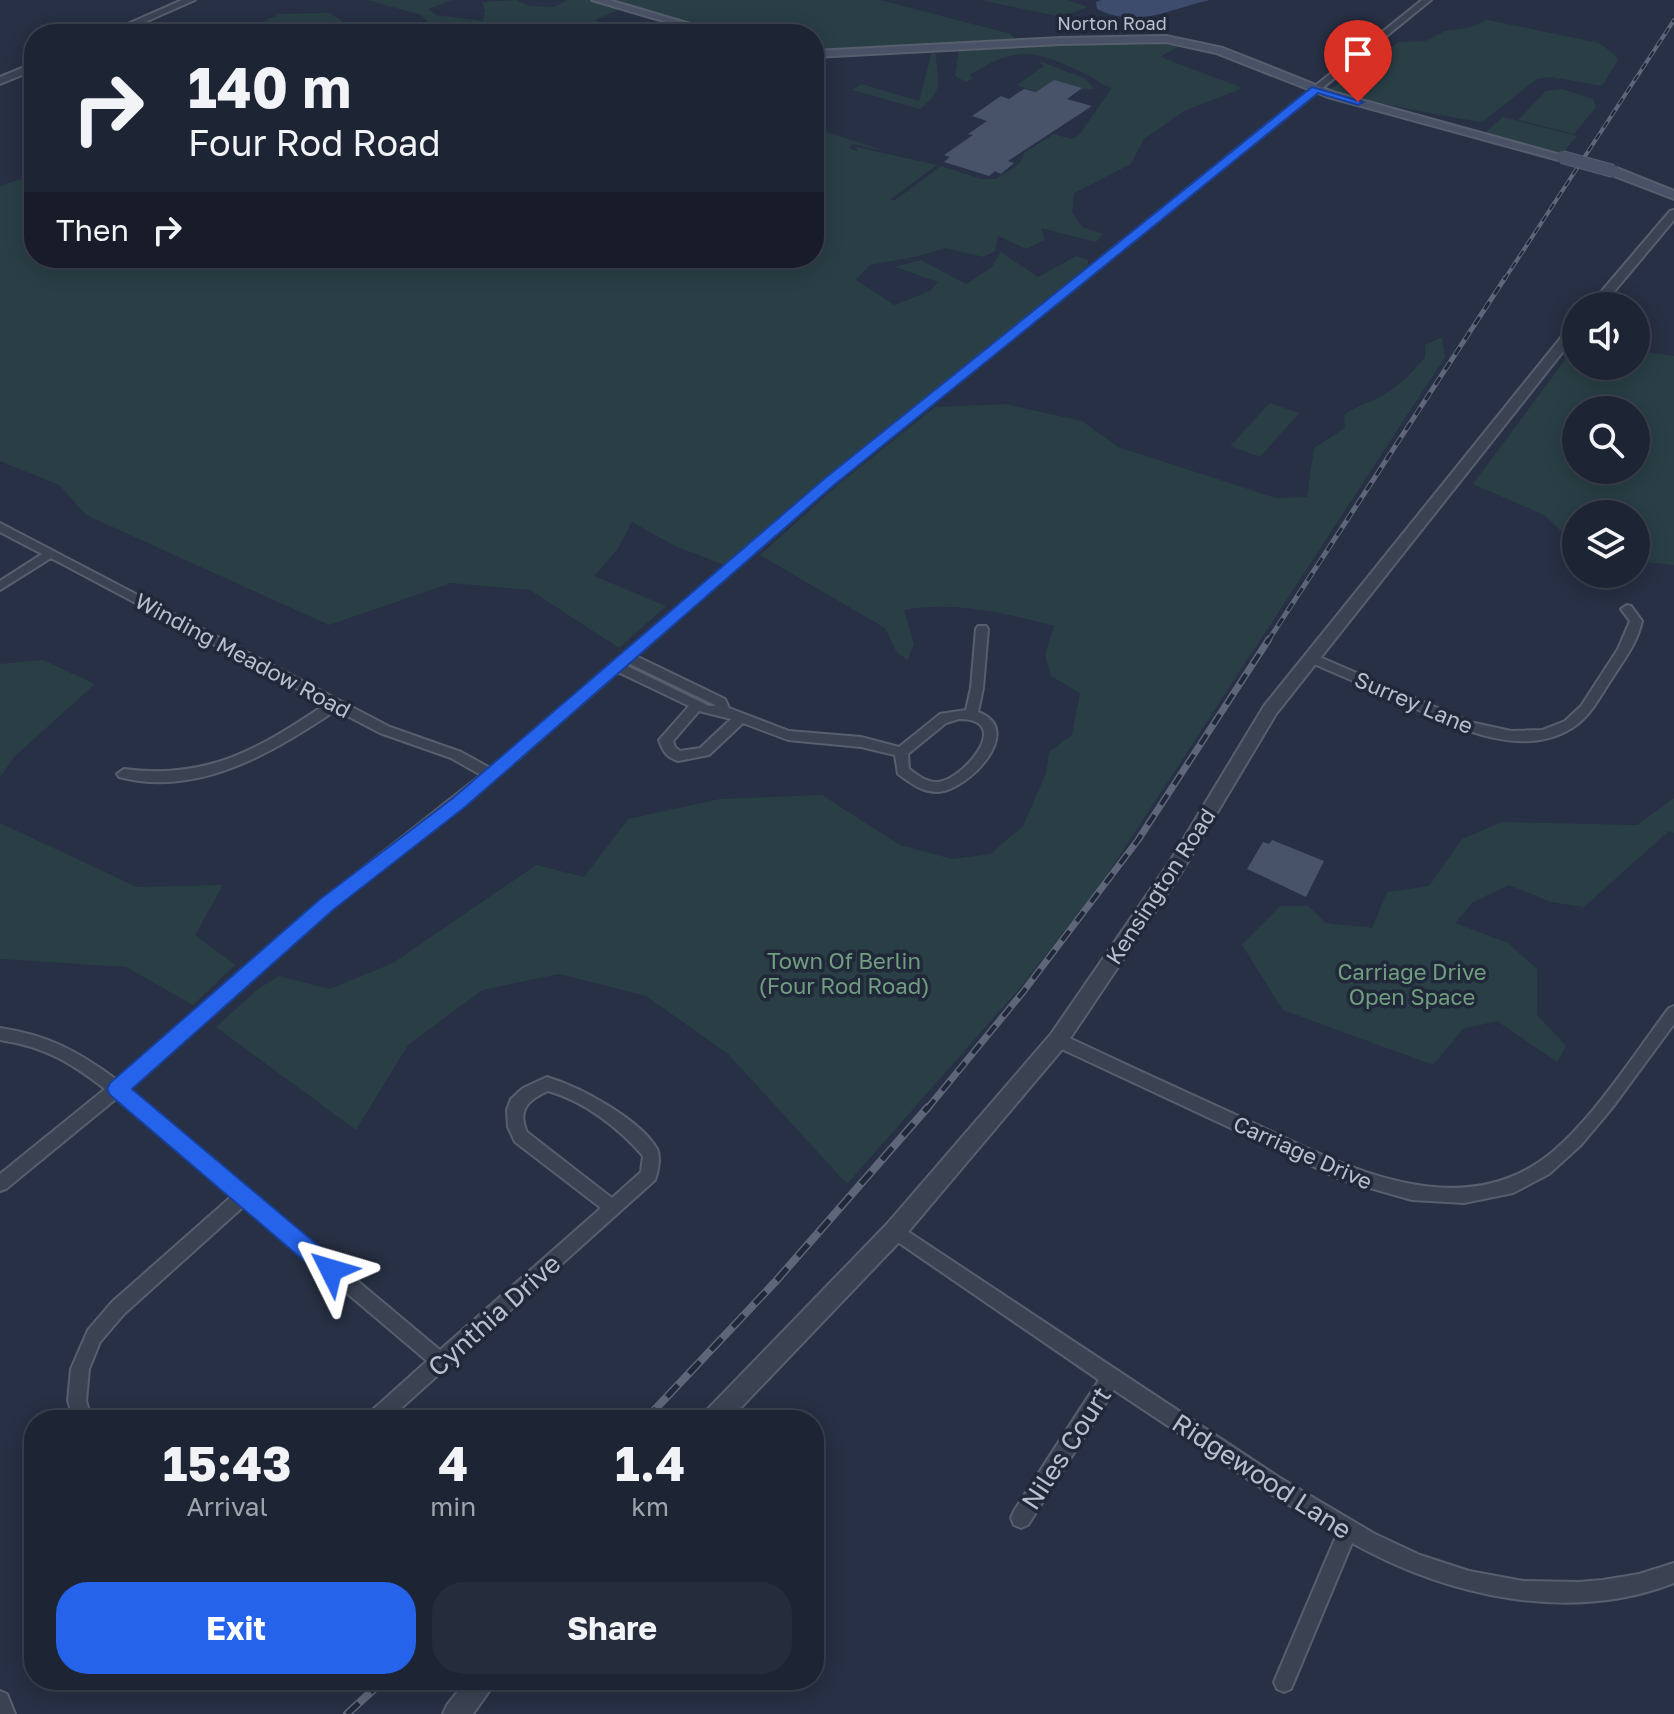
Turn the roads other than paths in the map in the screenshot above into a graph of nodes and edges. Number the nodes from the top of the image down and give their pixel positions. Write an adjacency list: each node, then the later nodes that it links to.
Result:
1 (190, 0): 4 (street)
2 (597, 0): 5 (main road)
3 (1427, 0): 9 (street)
4 (134, 24)
5 (683, 24)
6 (824, 53): 9 (main road, Norton Road)
7 (24, 70): 8 (street)
8 (0, 81)
9 (1316, 90): 10 (main road, Norton Road, bridge); 20 (street)
10 (1674, 195)
11 (1674, 213): 12 (street)
12 (1607, 292)
13 (1562, 344): 19 (street, Kensington Road)
14 (0, 527): 15 (street, Winding Meadow Road)
15 (51, 553): 16 (street); 21 (street, Winding Meadow Road)
16 (0, 586)
17 (1627, 609): 19 (street, Surrey Lane)
18 (982, 629): 24 (street)
19 (1311, 658): 31 (street, Kensington Road)
20 (622, 661): 22 (street); 23 (street); 28 (street)
21 (336, 704): 27 (street); 28 (street, Winding Meadow Road)
22 (697, 705): 23 (street); 25 (street)
23 (724, 711): 25 (street)
24 (971, 714): 26 (street); 26 (street)
25 (740, 718): 26 (street)
26 (901, 752)
27 (124, 774)
28 (491, 775): 32 (street)
29 (1674, 1012): 31 (street, Carriage Drive)
30 (0, 1034): 32 (street)
31 (1058, 1040): 36 (street, Kensington Road)
32 (117, 1089): 33 (street); 34 (street)
33 (0, 1184)
34 (243, 1196): 37 (street); 39 (street)
35 (613, 1208): 35 (street, Cynthia Drive); 37 (street, Cynthia Drive)
36 (895, 1231): 38 (street, Ridgewood Lane); 41 (street, Kensington Road)
37 (441, 1362): 40 (street, Cynthia Drive)
38 (1111, 1378): 42 (street, Niles Court); 43 (street, Ridgewood Lane)
39 (80, 1410)
40 (386, 1410)
41 (723, 1410)
42 (1021, 1518)
43 (1347, 1532): 44 (street, Ridgewood Lane); 45 (street)
44 (1674, 1573)
45 (1284, 1682)
46 (476, 1690): 49 (street)
47 (0, 1701): 48 (street)
48 (5, 1714)
49 (456, 1714)

